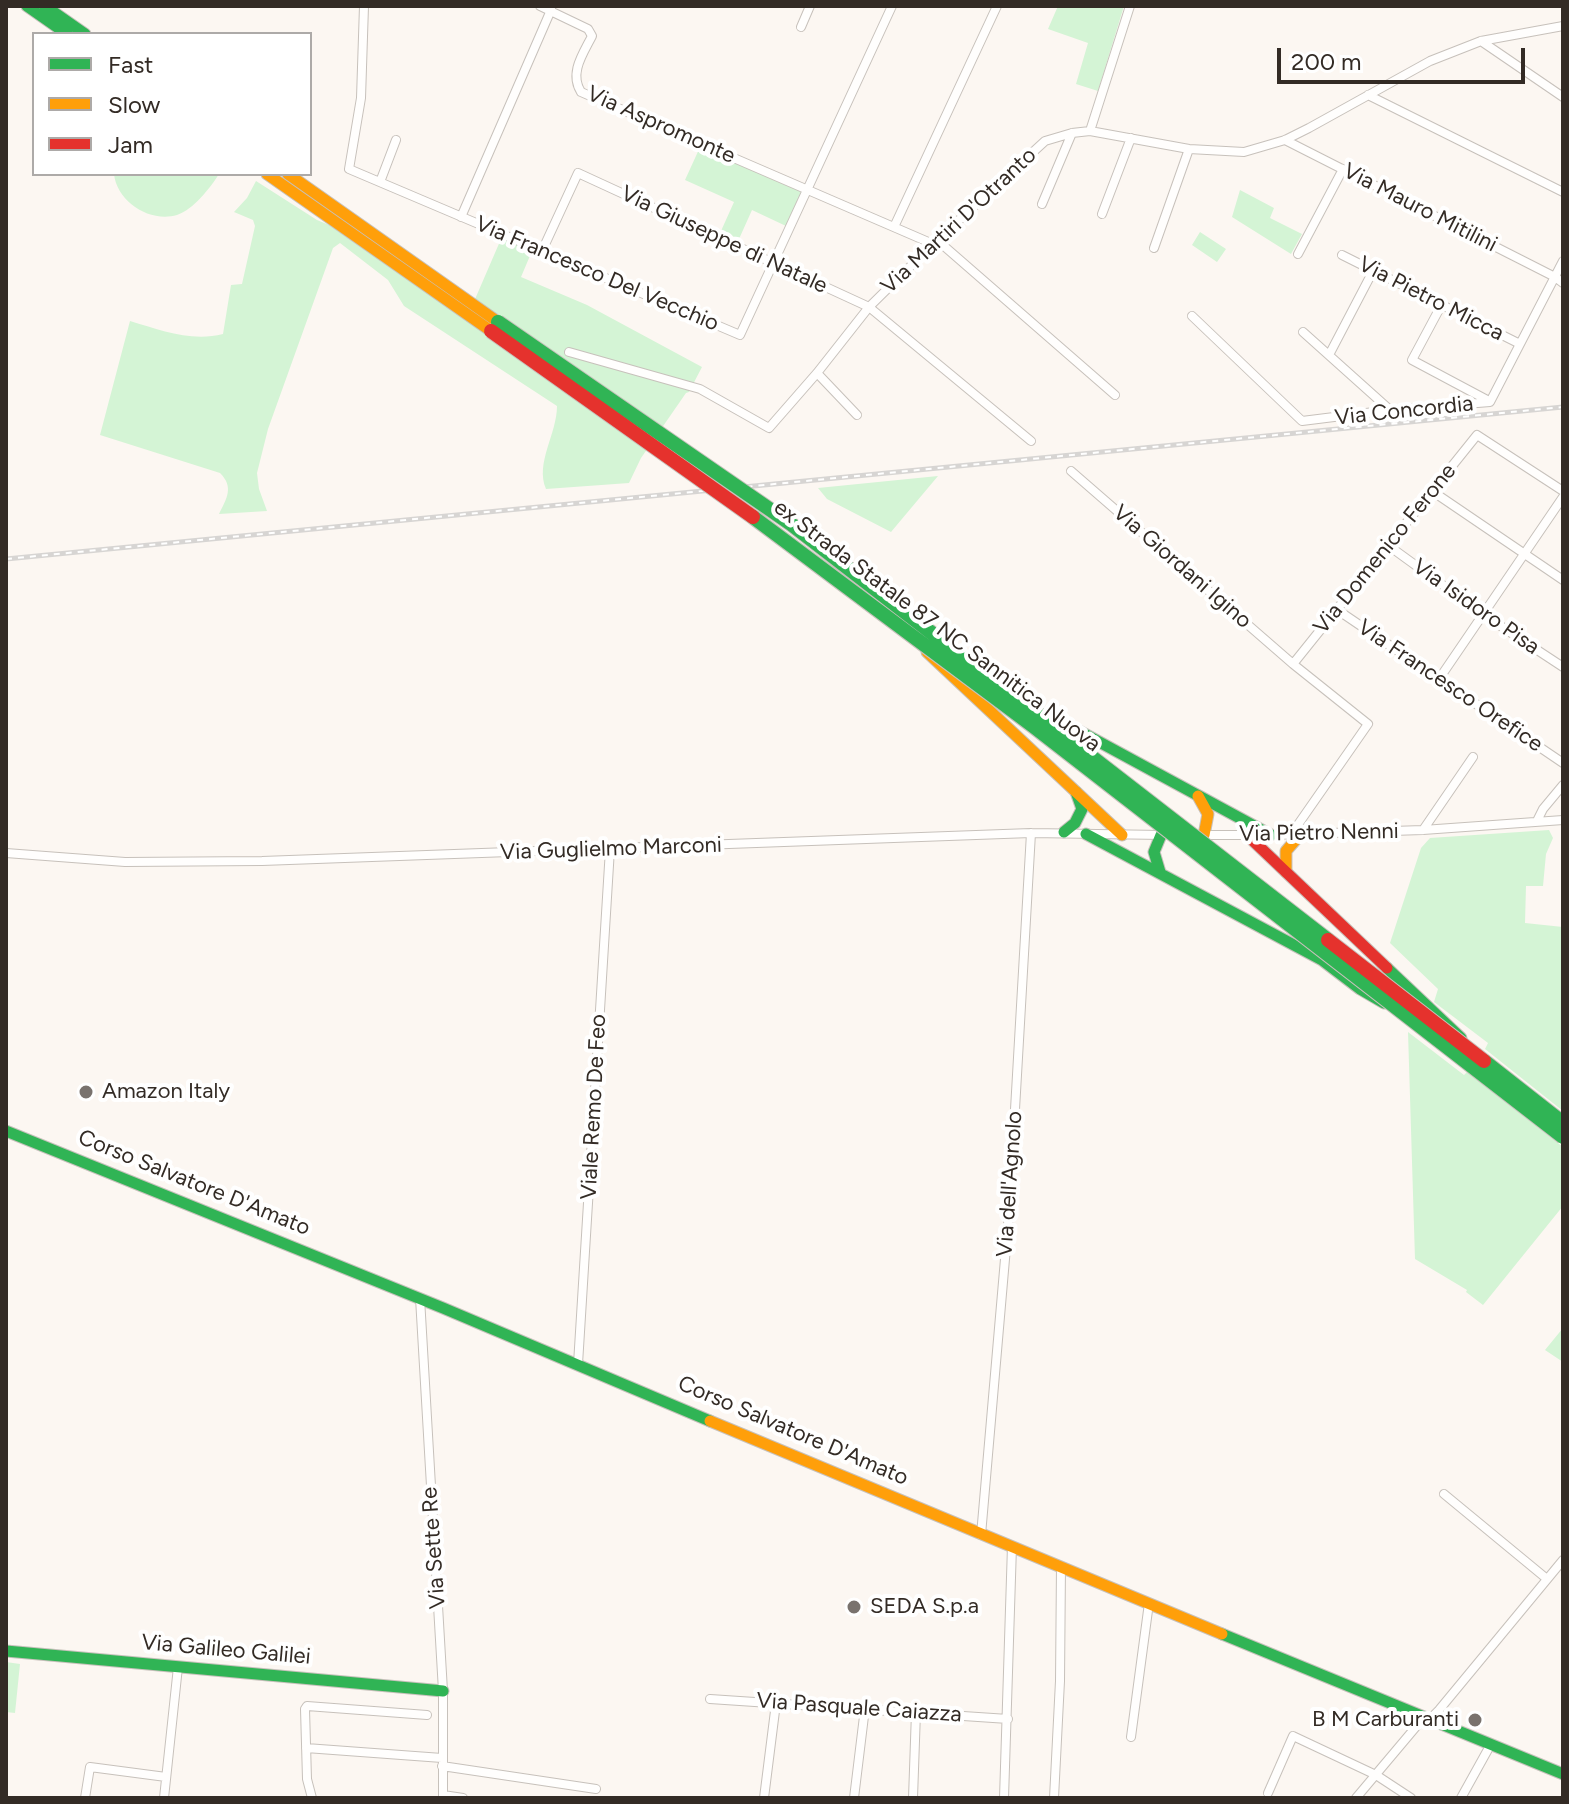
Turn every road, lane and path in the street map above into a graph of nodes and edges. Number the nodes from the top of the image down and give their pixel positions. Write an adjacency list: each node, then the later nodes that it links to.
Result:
1 (27, 6): 12 (main road)
2 (45, 6): 13 (main road)
3 (364, 6): 26 (street, Via Francesco Del Vecchio)
4 (540, 6): 9 (street, Via Aspromonte)
5 (810, 6): 11 (street)
6 (892, 6): 27 (street, Via Francesco Del Vecchio)
7 (997, 6): 32 (street)
8 (1130, 6): 17 (street)
9 (551, 10): 27 (street, Via Aspromonte); 31 (street)
10 (1563, 26): 14 (street, Via Martiri D'Otranto)
11 (801, 27)
12 (64, 32)
13 (82, 32)
14 (1481, 41): 15 (street, Via Martiri D'Otranto); 16 (street)
15 (1368, 95): 21 (street, Via Martiri D'Otranto); 28 (street)
16 (1563, 97)
17 (1090, 131): 18 (street, Via Martiri D'Otranto); 19 (street, Via Martiri D'Otranto)
18 (1072, 133): 29 (street); 33 (street, Via Martiri D'Otranto)
19 (1131, 138): 22 (street, Via Martiri D'Otranto); 30 (street)
20 (396, 140): 26 (street)
21 (1285, 140): 22 (street, Via Martiri D'Otranto); 23 (street, Via Mauro Mitilini)
22 (1189, 149): 34 (street)
23 (1343, 169): 36 (street); 41 (street, Via Mauro Mitilini)
24 (270, 176): 46 (main road, ex Strada Statale 87 NC Sannitica Nuova)
25 (291, 176): 46 (main road, ex Strada Statale 87 NC Sannitica Nuova)
26 (380, 182): 31 (street, Via Francesco Del Vecchio)
27 (808, 189): 32 (street); 39 (street, Via Francesco Del Vecchio)
28 (1563, 192)
29 (1042, 204)
30 (1102, 214)
31 (461, 217): 35 (street, Via Francesco Del Vecchio)
32 (894, 227): 33 (street)
33 (935, 242): 44 (street, Via Martiri D'Otranto); 52 (street)
34 (1154, 248)
35 (542, 251): 39 (street, Via Francesco Del Vecchio); 39 (street, Via Giuseppe di Natale)
36 (1298, 254)
37 (1342, 255): 40 (street, Via Pietro Micca)
38 (1563, 261): 41 (street, Via Concordia)
39 (774, 262): 44 (street, Via Giuseppe di Natale)
40 (1373, 271): 43 (street, Via Pietro Micca); 50 (street)
41 (1555, 277): 42 (street, Via Mauro Mitilini); 48 (street, Via Concordia)
42 (1563, 283)
43 (1442, 304): 48 (street, Via Pietro Micca); 53 (street)
44 (869, 307): 51 (street, Via Martiri D'Otranto); 56 (street, Via Giuseppe di Natale)
45 (1192, 316): 54 (street, Via Concordia)
46 (494, 326): 66 (main road, ex Strada Statale 87 NC Sannitica Nuova, bridge); 70 (main road, ex Strada Statale 87 NC Sannitica Nuova, bridge)
47 (1303, 332): 50 (street)
48 (1520, 344): 53 (street, Via Concordia)
49 (569, 352): 51 (street, Via Martiri D'Otranto)
50 (1329, 355): 54 (street)
51 (817, 373): 55 (street)
52 (1115, 395)
53 (1490, 402): 54 (street, Via Concordia)
54 (1390, 410)
55 (857, 415)
56 (1031, 441)
57 (1071, 471): 67 (street, Via Giordani Igino)
58 (1432, 491): 59 (street, Via Domenico Ferone); 61 (street, Via Domenico Ferone); 62 (street)
59 (1563, 491)
60 (1563, 497): 62 (street)
61 (1389, 546): 64 (street, Via Domenico Ferone); 65 (street, Via Isidoro Pisa)
62 (1524, 554): 63 (street); 65 (street)
63 (1563, 580)
64 (1336, 609): 67 (street, Via Domenico Ferone); 69 (street, Via Francesco Orefice)
65 (1484, 615): 68 (street, Via Isidoro Pisa); 69 (street)
66 (896, 620): 74 (main road, bridge); 92 (main road, ex Strada Statale 87 NC Sannitica Nuova, bridge)
67 (1293, 664): 87 (street, Via Giordani Igino)
68 (1563, 667)
69 (1439, 679): 72 (street, Via Francesco Orefice)
70 (1034, 711): 75 (main road); 93 (main road, ex Strada Statale 87 NC Sannitica Nuova, bridge)
71 (1473, 757): 78 (street, Via Pietro Nenni)
72 (1563, 763)
73 (1563, 785): 77 (street)
74 (1074, 789): 79 (main road); 82 (main road)
75 (1195, 793): 84 (main road); 86 (main road)
76 (1563, 820): 77 (street, Via Pietro Nenni)
77 (1537, 821): 78 (street, Via Pietro Nenni)
78 (1423, 830): 87 (street, Via Pietro Nenni)
79 (1064, 832): 80 (street, Via Guglielmo Marconi); 81 (street, Via Guglielmo Marconi)
80 (1031, 833): 88 (street, Via Guglielmo Marconi); 100 (street, Via dell'Agnolo)
81 (1086, 834): 82 (street, Via Guglielmo Marconi); 90 (main road)
82 (1122, 835): 83 (street, Via Guglielmo Marconi)
83 (1161, 835): 84 (street, Via Guglielmo Marconi); 90 (main road)
84 (1210, 835): 85 (street, Via Pietro Nenni)
85 (1247, 835): 86 (street, Via Pietro Nenni); 91 (main road)
86 (1271, 835): 87 (street, Via Pietro Nenni)
87 (1294, 836): 91 (main road)
88 (610, 849): 89 (street, Via Guglielmo Marconi); 98 (street, Viale Remo De Feo)
89 (6, 853)
90 (1160, 872): 92 (main road, bridge)
91 (1286, 872): 93 (main road, bridge)
92 (1409, 1017): 96 (main road, ex Strada Statale 87 NC Sannitica Nuova, bridge)
93 (1478, 1055): 94 (main road, ex Strada Statale 87 NC Sannitica Nuova, bridge)
94 (1563, 1123)
95 (6, 1131): 97 (main road, Corso Salvatore D'Amato)
96 (1563, 1137)
97 (420, 1298): 98 (main road, Corso Salvatore D'Amato); 108 (street, Via Sette Re)
98 (578, 1364): 100 (main road, Corso Salvatore D'Amato)
99 (1444, 1494): 104 (street)
100 (981, 1535): 101 (main road, Corso Salvatore D'Amato)
101 (1012, 1546): 103 (main road, Corso Salvatore D'Amato); 115 (street)
102 (1563, 1560): 104 (street)
103 (1061, 1566): 105 (main road, Corso Salvatore D'Amato); 135 (street)
104 (1547, 1579): 114 (street)
105 (1149, 1603): 114 (main road, Corso Salvatore D'Amato); 116 (street)
106 (6, 1651): 107 (main road, Via Galileo Galilei)
107 (178, 1667): 108 (main road, Via Galileo Galilei); 122 (street)
108 (443, 1691): 119 (street, Via Sette Re)
109 (710, 1699): 110 (street, Via Pasquale Caiazza)
110 (776, 1703): 111 (street, Via Pasquale Caiazza); 131 (street)
111 (865, 1708): 112 (street, Via Pasquale Caiazza); 132 (street)
112 (916, 1712): 115 (street, Via Pasquale Caiazza); 133 (street)
113 (427, 1715): 118 (street)
114 (1431, 1718): 117 (main road, Corso Salvatore D'Amato); 121 (street)
115 (1008, 1719): 125 (street)
116 (1131, 1737)
117 (1491, 1744): 120 (main road, Corso Salvatore D'Amato); 138 (street)
118 (306, 1748): 119 (street); 129 (street)
119 (442, 1762): 123 (street); 126 (street, Via Sette Re)
120 (1563, 1774)
121 (1376, 1775): 124 (street); 136 (street); 137 (street)
122 (166, 1777): 127 (street); 128 (street)
123 (596, 1789)
124 (1268, 1793)
125 (1004, 1795): 134 (street)
126 (443, 1797): 130 (street)
127 (85, 1798)
128 (164, 1798)
129 (312, 1798)
130 (463, 1798)
131 (764, 1798)
132 (854, 1798)
133 (913, 1798)
134 (1015, 1798)
135 (1054, 1798)
136 (1356, 1798)
137 (1411, 1798)
138 (1461, 1798)

